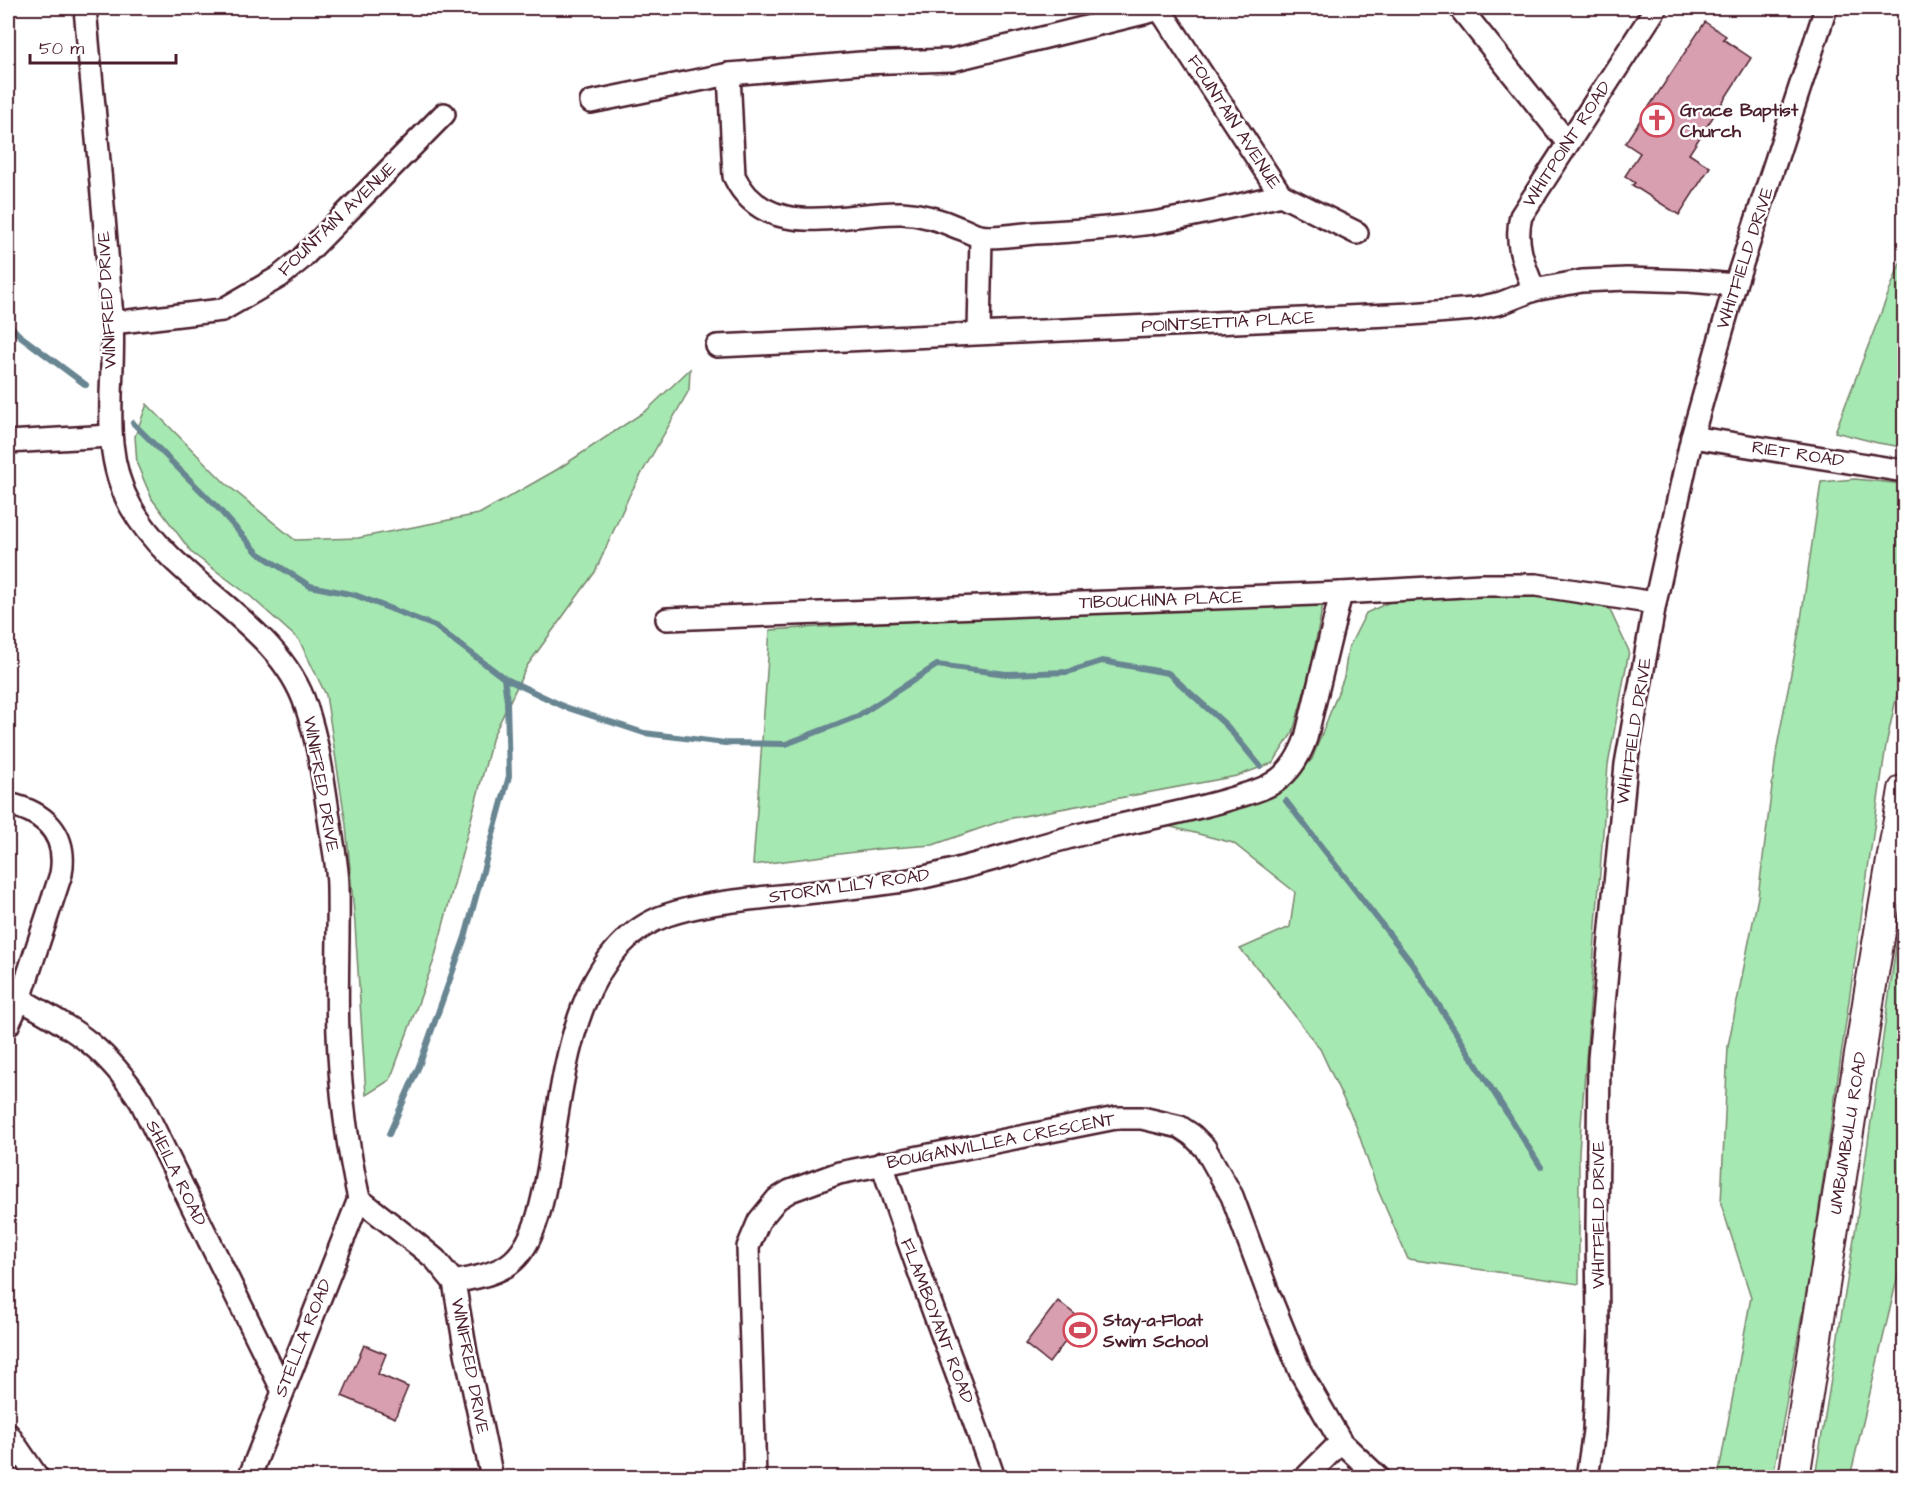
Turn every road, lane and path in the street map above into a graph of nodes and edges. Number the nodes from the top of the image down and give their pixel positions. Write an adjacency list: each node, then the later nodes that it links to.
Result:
1 (85, 8): 15 (street, WINIFRED DRIVE)
2 (1159, 8): 6 (street); 10 (street, FOUNTAIN AVENUE)
3 (1460, 8): 9 (street)
4 (1656, 8): 9 (street, WHITPOINT ROAD)
5 (1826, 8): 13 (street, WHITFIELD DRIVE)
6 (729, 74): 7 (street); 12 (street)
7 (591, 102)
8 (444, 114): 15 (street, FOUNTAIN AVENUE)
9 (1567, 142): 14 (street, WHITPOINT ROAD)
10 (1281, 195): 11 (street, FOUNTAIN AVENUE); 12 (street)
11 (1357, 233)
12 (981, 237): 16 (street)
13 (1735, 285): 14 (street, POINTSETTIA PLACE); 19 (street, WHITFIELD DRIVE)
14 (1534, 290): 16 (street, POINTSETTIA PLACE)
15 (112, 323): 18 (street, WINIFRED DRIVE)
16 (979, 333): 17 (street, POINTSETTIA PLACE)
17 (717, 346)
18 (110, 436): 20 (street); 30 (street, WINIFRED DRIVE)
19 (1692, 437): 21 (street, RIET ROAD); 23 (street, WHITFIELD DRIVE)
20 (8, 442)
21 (1905, 471)
22 (1341, 593): 23 (street, TIBOUCHINA PLACE); 24 (street, TIBOUCHINA PLACE); 31 (street, STORM LILY ROAD)
23 (1654, 603): 42 (street, WHITFIELD DRIVE)
24 (667, 619)
25 (1905, 790): 43 (main road, UMBUMBULU ROAD)
26 (8, 804): 27 (street)
27 (20, 999): 28 (street); 32 (street, SHEILA ROAD)
28 (8, 1025)
29 (882, 1163): 34 (street, BOUGANVILLEA CRESCENT); 38 (street, BOUGANVILLEA CRESCENT); 39 (street, FLAMBOYANT ROAD)
30 (359, 1199): 31 (street, WINIFRED DRIVE); 32 (street, STELLA ROAD)
31 (454, 1282): 37 (street, WINIFRED DRIVE)
32 (282, 1389): 36 (street, STELLA ROAD)
33 (8, 1434): 35 (street)
34 (1341, 1442): 40 (street); 41 (street, BOUGANVILLEA CRESCENT)
35 (38, 1478)
36 (249, 1478)
37 (492, 1478)
38 (755, 1478)
39 (994, 1478)
40 (1305, 1478)
41 (1379, 1478)
42 (1587, 1478)
43 (1794, 1478)

